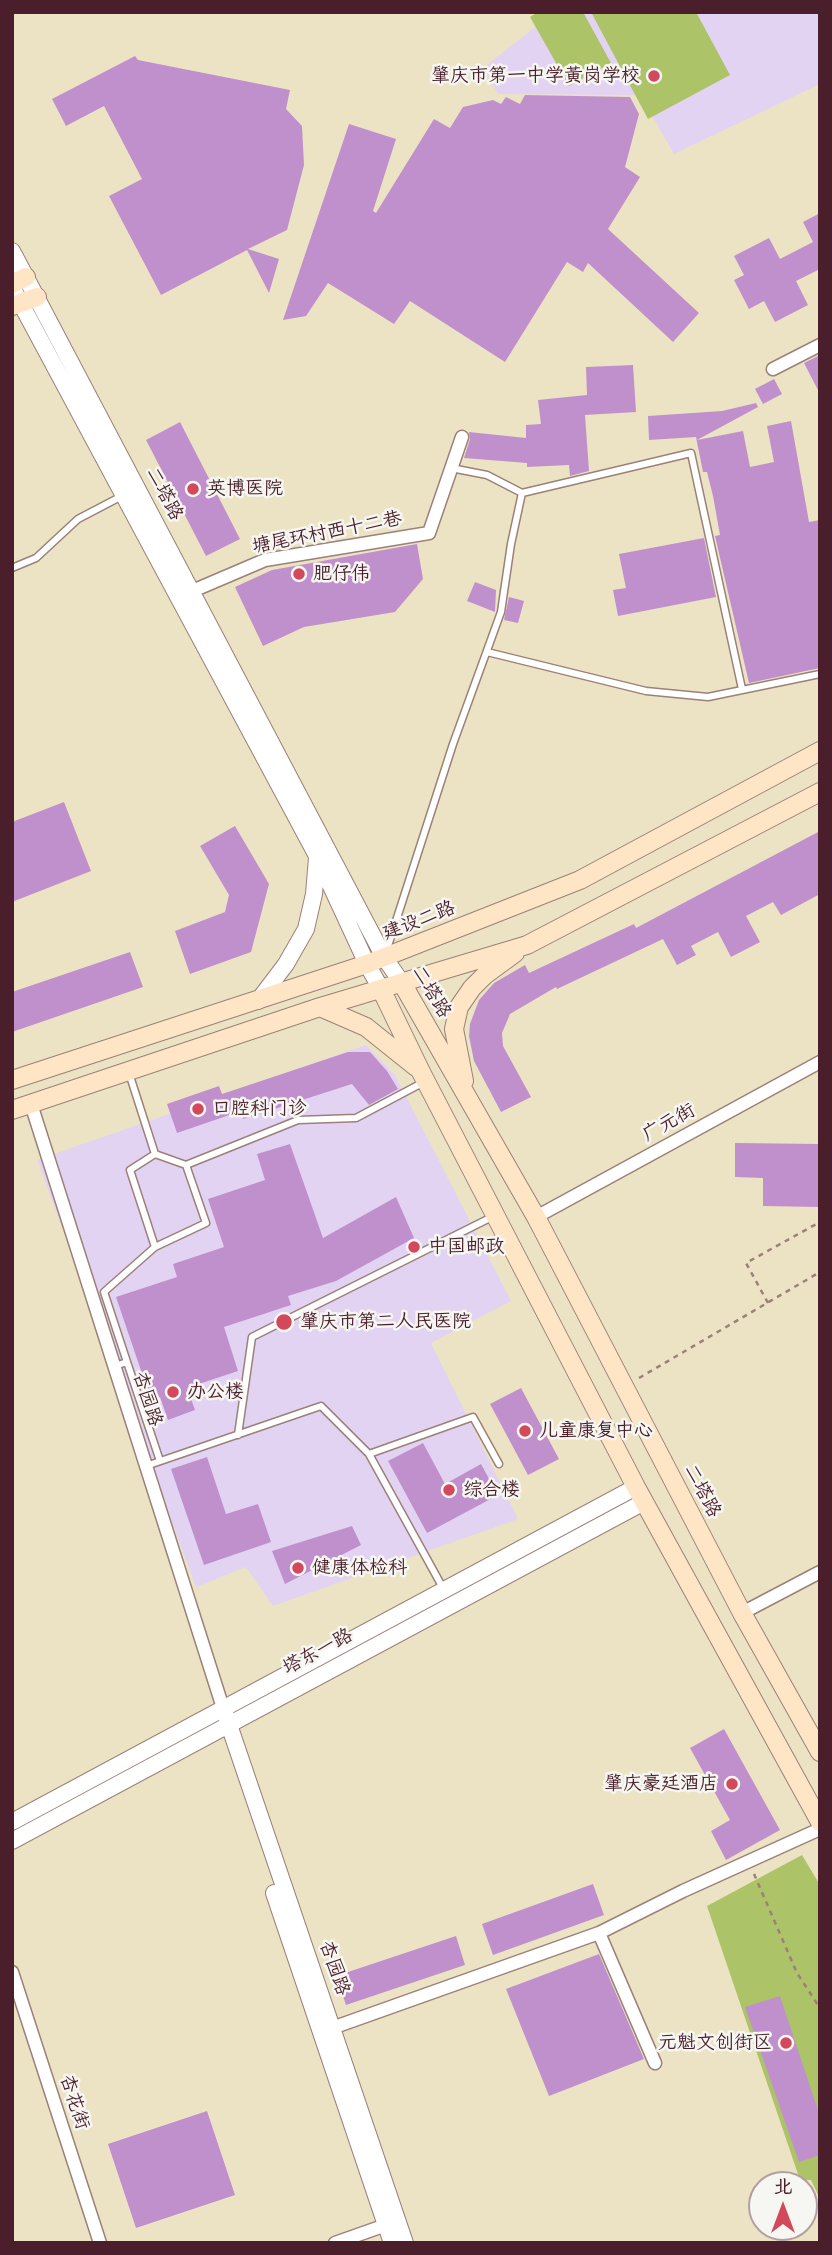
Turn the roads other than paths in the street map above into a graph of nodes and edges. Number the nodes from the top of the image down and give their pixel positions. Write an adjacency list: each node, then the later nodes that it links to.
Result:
1 (12, 251): 2 (street, 二塔路)
2 (17, 283): 3 (street, 二塔路)
3 (23, 302): 9 (street, 二塔路); 11 (street, 二塔路)
4 (820, 345): 5 (street)
5 (773, 369)
6 (462, 437): 7 (street, 塘尾环村西十二巷)
7 (451, 468): 8 (lane); 11 (street, 塘尾环村西十二巷)
8 (522, 493): 12 (lane); 14 (lane)
9 (124, 495): 10 (lane); 11 (street, 二塔路)
10 (12, 568)
11 (185, 595): 17 (street, 二塔路); 21 (street, 二塔路)
12 (487, 652): 14 (lane); 21 (lane)
13 (820, 674): 14 (lane)
14 (742, 690)
15 (820, 751): 18 (main road, 建设二路)
16 (820, 792): 19 (main road)
17 (317, 856): 22 (street, 二塔路); 25 (street)
18 (580, 880): 19 (main road); 21 (main road, 建设二路)
19 (591, 911): 20 (main road)
20 (527, 944): 23 (main road); 31 (main road)
21 (384, 957): 22 (main road, 建设二路); 23 (street, 二塔路)
22 (367, 964): 24 (street, 二塔路); 25 (main road, 建设二路)
23 (402, 983): 24 (main road); 31 (main road, 二塔路)
24 (381, 989): 26 (main road); 29 (main road)
25 (258, 1001): 30 (main road, 建设二路)
26 (320, 1007): 28 (main road); 29 (main road)
27 (820, 1062): 37 (street, 广元街)
28 (129, 1071): 32 (main road); 34 (lane)
29 (424, 1076): 35 (lane); 36 (main road)
30 (12, 1080)
31 (467, 1095): 37 (main road, 二塔路)
32 (31, 1104): 33 (main road); 39 (street, 杏园路)
33 (12, 1110)
34 (155, 1154): 35 (lane); 38 (lane)
35 (187, 1165): 38 (lane)
36 (495, 1215): 40 (lane); 45 (main road)
37 (536, 1217): 48 (main road, 二塔路)
38 (155, 1247): 39 (lane)
39 (121, 1364): 42 (lane); 44 (street, 杏园路)
40 (238, 1434): 41 (lane); 42 (lane)
41 (369, 1454): 43 (lane); 47 (lane)
42 (160, 1461): 44 (lane)
43 (499, 1464)
44 (146, 1466): 49 (street, 杏园路)
45 (640, 1495): 47 (street, 塔东一路); 49 (street, 塔东一路); 52 (main road)
46 (820, 1572): 48 (street)
47 (444, 1590): 49 (street, 塔东一路)
48 (743, 1613): 50 (main road, 二塔路)
49 (223, 1720): 51 (street, 塔东一路); 54 (street, 塔东一路); 57 (street, 杏园路); 59 (street, 杏园路)
50 (816, 1747)
51 (12, 1822)
52 (820, 1822)
53 (820, 1829): 55 (street)
54 (12, 1841)
55 (599, 1933): 57 (street); 58 (street)
56 (12, 1972): 60 (street, 杏花街)
57 (332, 2028): 63 (street, 杏园路)
58 (655, 2063)
59 (386, 2225): 61 (street); 62 (street, 杏园路)
60 (100, 2243)
61 (335, 2243)
62 (392, 2243)
63 (405, 2243)

